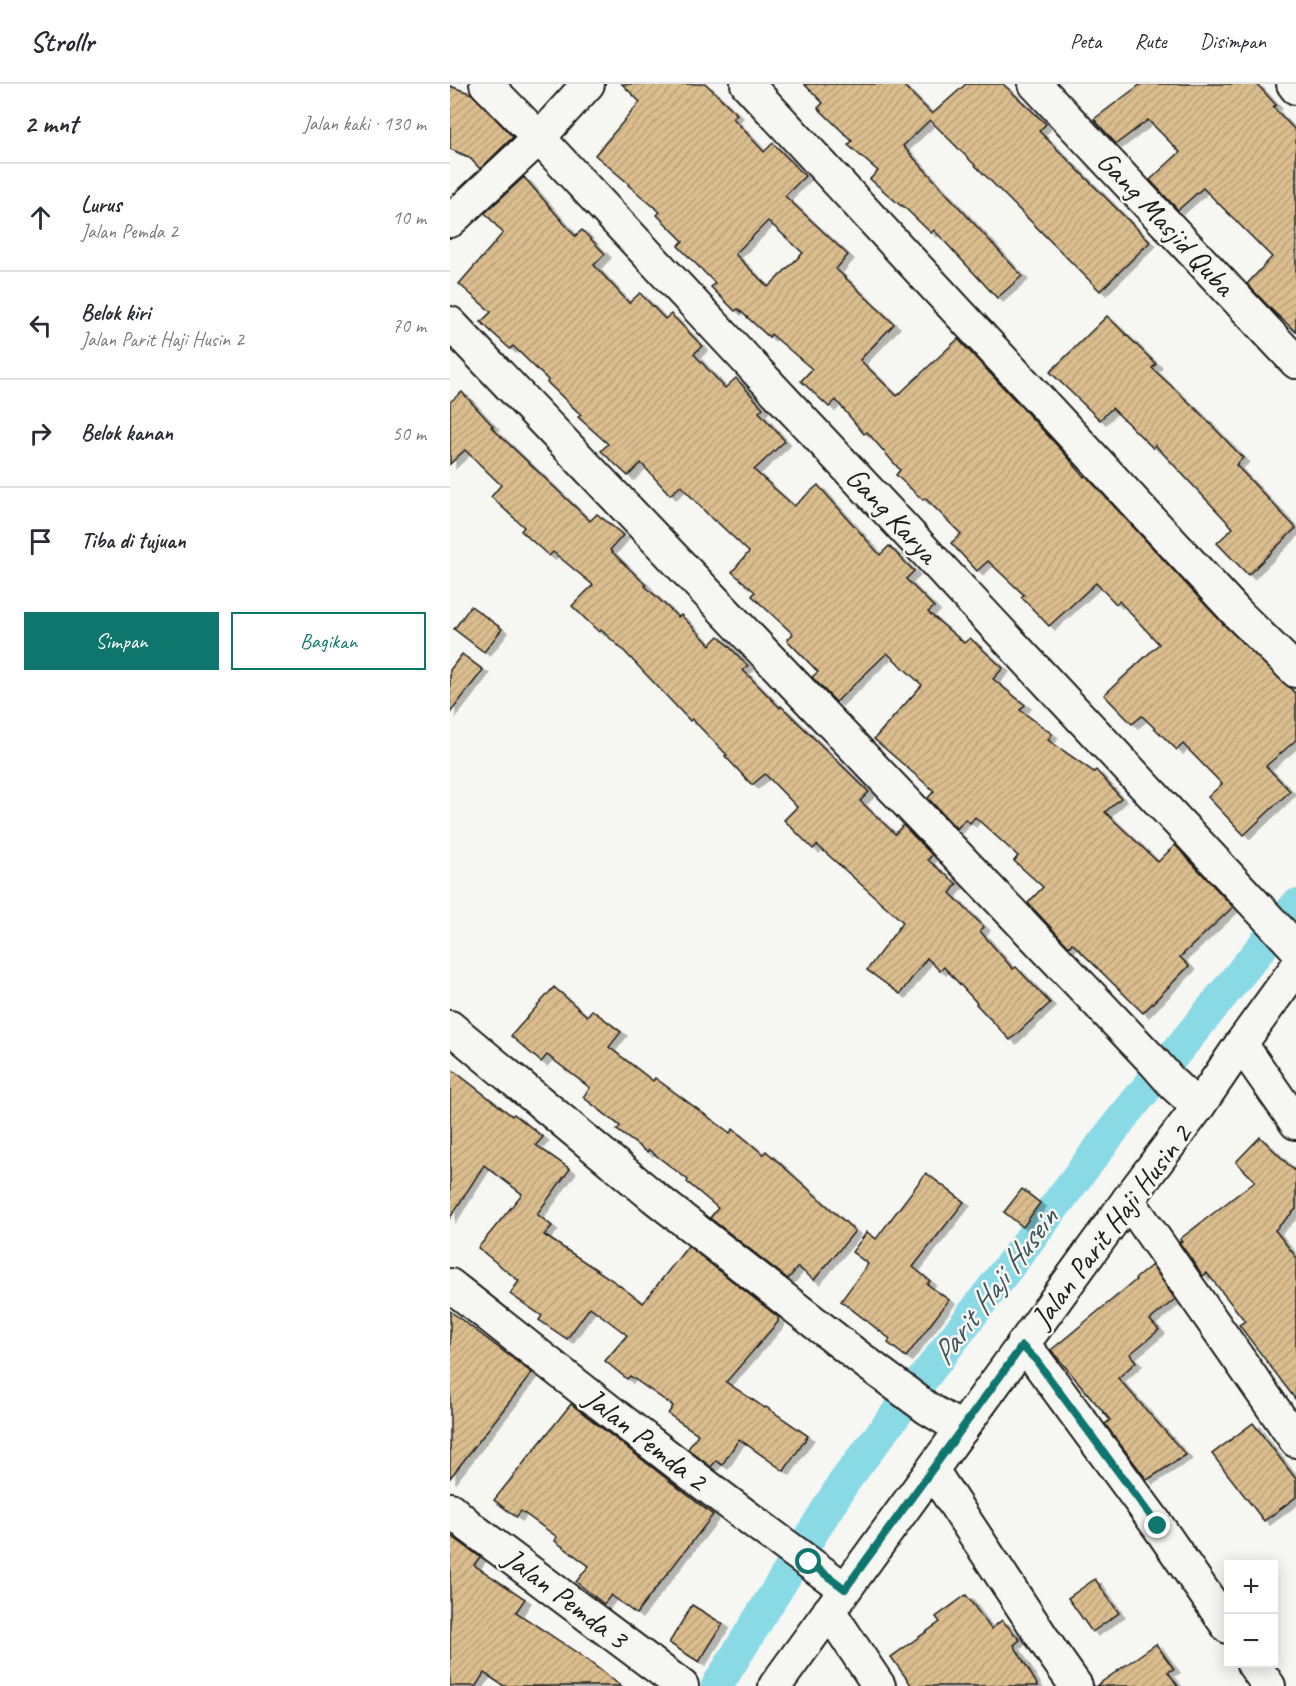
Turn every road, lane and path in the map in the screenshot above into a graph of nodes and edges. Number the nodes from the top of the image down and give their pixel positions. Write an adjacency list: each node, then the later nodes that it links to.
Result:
1 (486, 84): 7 (street, Gang Karya)
2 (588, 84): 7 (street)
3 (747, 84): 11 (street)
4 (1035, 84): 10 (street, Gang Masjid Quba)
5 (1293, 84): 6 (street)
6 (1296, 88)
7 (539, 138): 8 (street); 12 (street, Gang Karya)
8 (450, 221)
9 (450, 323): 16 (street)
10 (1296, 362)
11 (1296, 670)
12 (1290, 942)
13 (1296, 968): 15 (street, Jalan Parit Haji Husin 2)
14 (450, 1027): 21 (street)
15 (1241, 1044): 16 (street, Jalan Parit Haji Husin 2); 17 (street)
16 (1198, 1107): 18 (street, Jalan Parit Haji Husin 2)
17 (1296, 1123)
18 (1128, 1200): 20 (street, Jalan Parit Haji Husin 2); 22 (street)
19 (450, 1285): 25 (street, Jalan Pemda 2)
20 (1022, 1346): 21 (street, Jalan Parit Haji Husin 2); 26 (street)
21 (962, 1429): 23 (street, Jalan Parit Haji Husin 2)
22 (1296, 1441)
23 (932, 1470): 25 (street, Jalan Parit Haji Husin 2); 31 (street)
24 (450, 1509): 28 (street, Jalan Pemda 3)
25 (837, 1600): 29 (street, Jalan Parit Haji Husin 2); 30 (street, Jalan Pemda 2)
26 (1224, 1621)
27 (1256, 1668): 32 (street)
28 (678, 1683)
29 (775, 1686)
30 (879, 1686)
31 (1076, 1686)
32 (1269, 1686)

